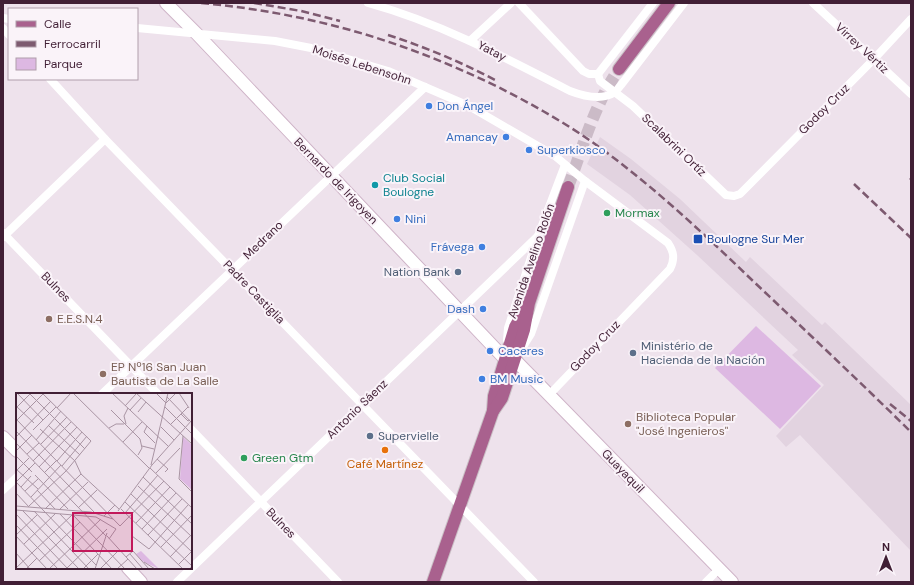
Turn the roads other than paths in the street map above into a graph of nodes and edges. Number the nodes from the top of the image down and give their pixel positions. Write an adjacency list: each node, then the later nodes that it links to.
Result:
1 (166, 3): 11 (street, Bernardo de Irigoyen)
2 (368, 3): 12 (street, Yatay)
3 (511, 3): 12 (street)
4 (519, 3): 15 (street)
5 (653, 3): 15 (street)
6 (669, 3): 14 (main road)
7 (684, 3): 18 (street)
8 (813, 3): 13 (street, Virrey Vértiz)
9 (911, 19): 13 (street, Godoy Cruz)
10 (138, 28): 11 (street, Moisés Lebensohn)
11 (196, 33): 17 (street, Moisés Lebensohn); 22 (street, Bernardo de Irigoyen)
12 (471, 40): 18 (street, Yatay)
13 (874, 59): 19 (street, Virrey Vértiz); 25 (street, Godoy Cruz)
14 (619, 69)
15 (598, 74): 18 (street, Scalabrini Ortíz)
16 (51, 80): 20 (street, Padre Castiglia)
17 (425, 87): 21 (street, Moisés Lebensohn); 22 (street, Medrano)
18 (614, 92): 25 (street, Scalabrini Ortíz)
19 (911, 94)
20 (105, 139): 26 (street); 29 (street, Padre Castiglia)
21 (565, 165): 23 (street, Moisés Lebensohn); 27 (street, Avenida Avelino Rolón)
22 (331, 176): 29 (street, Medrano); 30 (street, Bernardo de Irigoyen)
23 (585, 181): 28 (street, Moisés Lebensohn); 31 (street, Avenida Avelino Rolón)
24 (568, 187): 31 (main road, Avenida Avelino Rolón)
25 (734, 196)
26 (4, 235): 32 (street, Bulnes)
27 (538, 236): 30 (street, Antonio Sáenz); 31 (street, Avenida Avelino Rolón)
28 (673, 262): 35 (street, Godoy Cruz)
29 (232, 270): 32 (street, Medrano); 36 (street, Padre Castiglia)
30 (459, 311): 31 (street, Bernardo de Irigoyen); 36 (street, Antonio Sáenz)
31 (510, 360): 35 (street, Guayaquil); 43 (main road, Avenida Avelino Rolón)
32 (131, 366): 33 (street, Medrano); 34 (street, Bulnes)
33 (103, 393)
34 (157, 393)
35 (549, 395): 47 (street, Guayaquil)
36 (362, 403): 42 (street, Antonio Sáenz); 43 (street, Padre Castiglia)
37 (192, 430): 42 (street, Bulnes)
38 (3, 437): 39 (street)
39 (16, 450)
40 (16, 478): 41 (street)
41 (3, 490)
42 (260, 502): 44 (street, Antonio Sáenz); 50 (street, Bulnes)
43 (459, 505): 51 (main road, Avenida Avelino Rolón); 52 (street, Padre Castiglia)
44 (192, 568)
45 (129, 569): 48 (street)
46 (190, 569): 49 (street, Antonio Sáenz)
47 (720, 569): 53 (street); 54 (street, Guayaquil)
48 (141, 582)
49 (177, 582)
50 (338, 582)
51 (433, 582)
52 (534, 582)
53 (706, 582)
54 (732, 582)

